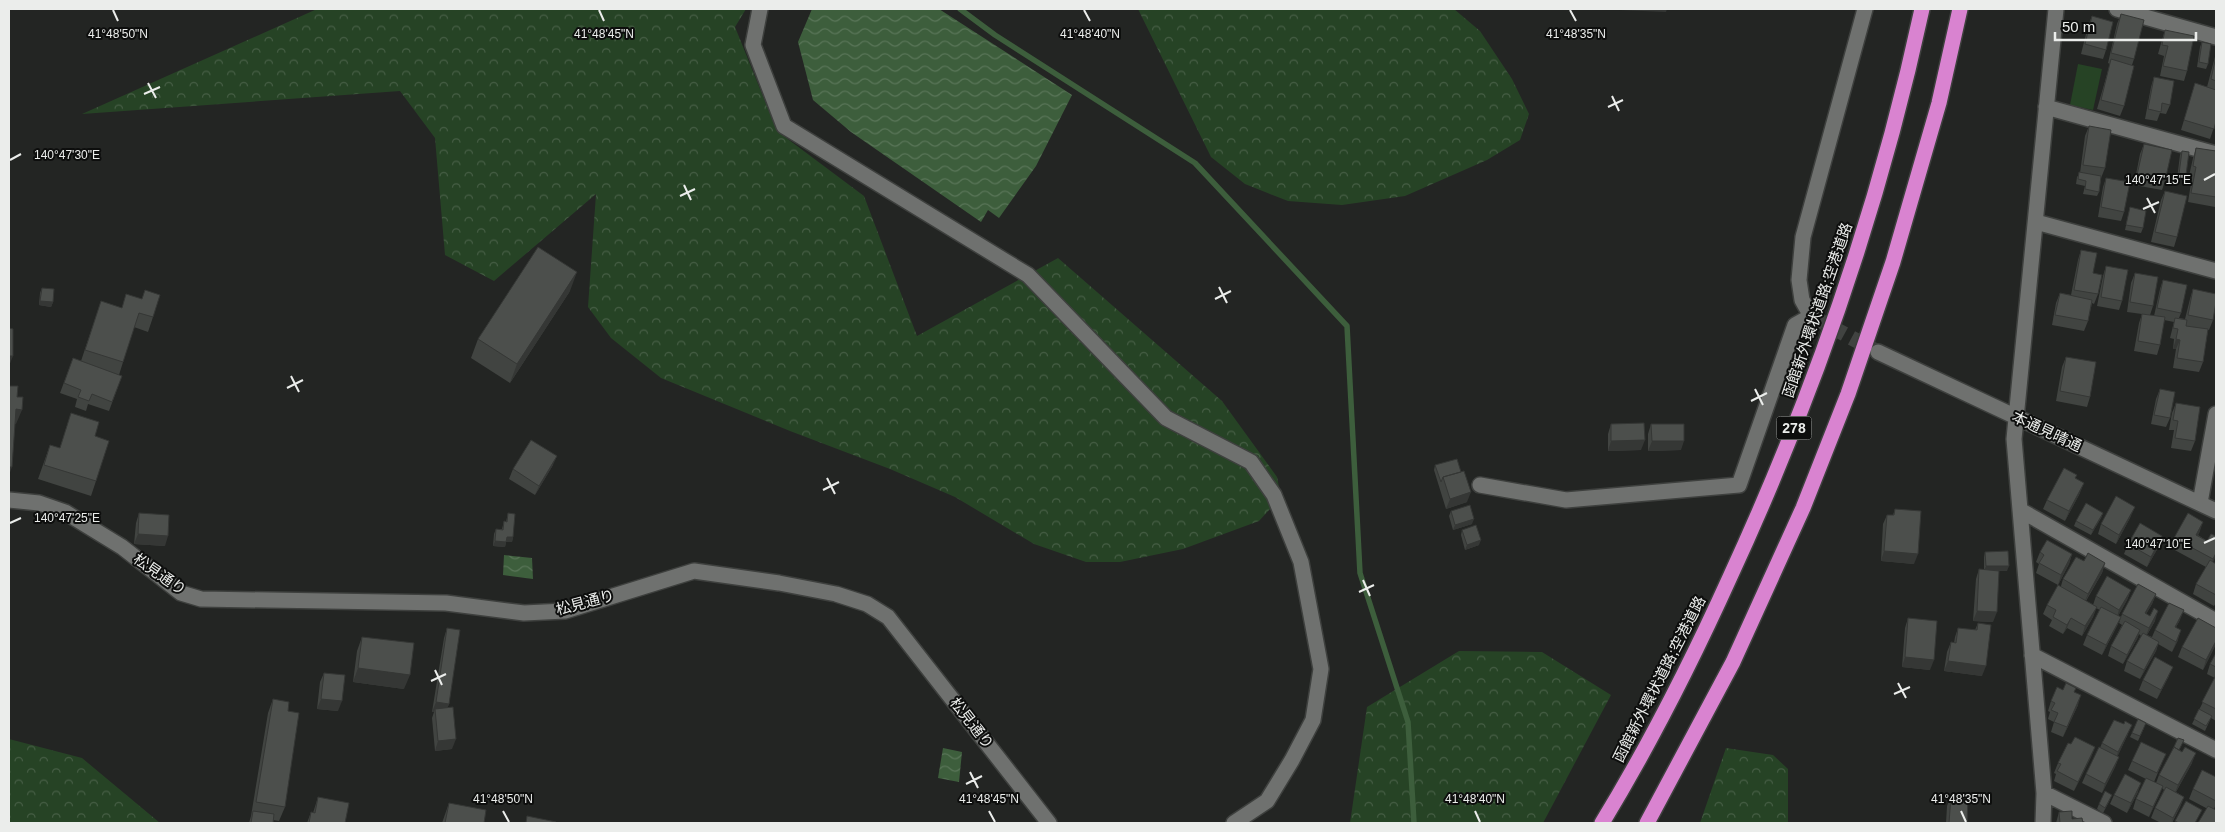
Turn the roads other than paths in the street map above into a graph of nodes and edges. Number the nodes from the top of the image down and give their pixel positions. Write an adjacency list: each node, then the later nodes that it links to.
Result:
1 (760, 9): 25 (street)
2 (1865, 9): 15 (street)
3 (1922, 9): 26 (highway, 函館新外環状道路;空港道路 / 278)
4 (1960, 9): 27 (highway, 278)
5 (2056, 9): 8 (street)
6 (2117, 9): 7 (street)
7 (2216, 37)
8 (2046, 107): 9 (street); 10 (street)
9 (2216, 154)
10 (2036, 222): 11 (street); 14 (street)
11 (2216, 271)
12 (1878, 352): 14 (street, 本通見晴通)
13 (2216, 414): 17 (street)
14 (2016, 416): 17 (street, 本通見晴通); 18 (street)
15 (1480, 485)
16 (9, 500): 24 (street, 松見通り)
17 (2200, 503): 19 (street, 本通見晴通)
18 (2020, 510): 20 (street); 21 (street)
19 (2216, 511)
20 (2216, 621)
21 (2032, 656): 22 (street); 23 (street)
22 (2216, 750)
23 (2044, 794): 28 (street); 29 (street)
24 (1049, 823)
25 (1234, 823)
26 (1602, 823)
27 (1647, 823)
28 (2043, 823)
29 (2104, 823)

